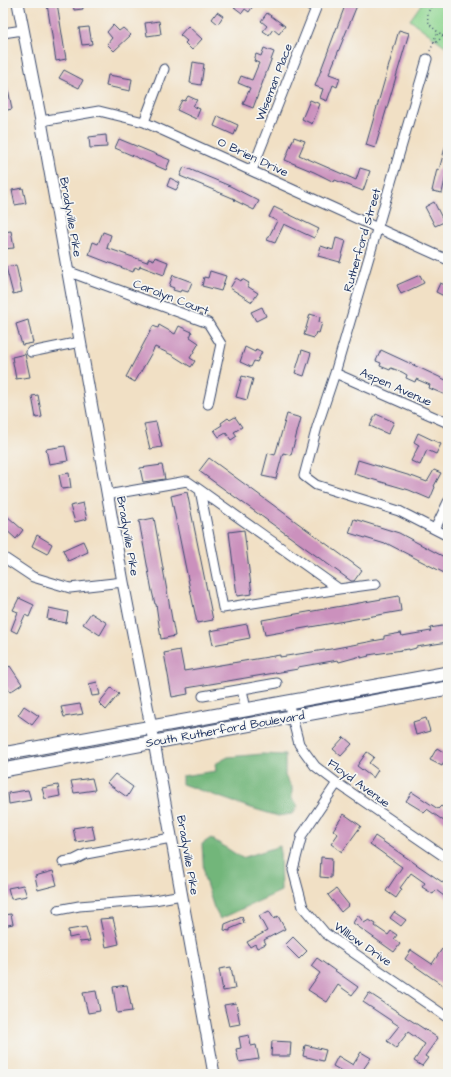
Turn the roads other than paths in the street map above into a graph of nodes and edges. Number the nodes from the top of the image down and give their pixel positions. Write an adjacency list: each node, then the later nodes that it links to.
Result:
1 (18, 3): 4 (main road, Bradyville Pike)
2 (306, 3): 3 (street)
3 (317, 5): 10 (street, Wiseman Place)
4 (23, 30): 5 (street); 8 (main road, Bradyville Pike)
5 (3, 33)
6 (427, 59): 11 (street, Rutherford Street)
7 (164, 69): 9 (street)
8 (41, 121): 9 (street, O Brien Drive); 13 (main road, Bradyville Pike)
9 (144, 122): 10 (street, O Brien Drive)
10 (252, 170): 11 (street, O Brien Drive)
11 (378, 228): 12 (street, O Brien Drive); 16 (street, Rutherford Street)
12 (448, 260)
13 (67, 271): 14 (main road, Bradyville Pike); 17 (street, Carolyn Court)
14 (80, 342): 15 (street); 20 (main road, Bradyville Pike)
15 (31, 352)
16 (335, 373): 18 (street, Aspen Avenue); 22 (street, Rutherford Street)
17 (208, 404)
18 (448, 423)
19 (200, 490): 20 (street); 27 (street); 27 (street)
20 (107, 495): 25 (main road, Bradyville Pike)
21 (448, 502): 22 (street)
22 (435, 529): 23 (street)
23 (448, 536)
24 (3, 557): 25 (street)
25 (123, 582): 36 (main road, Bradyville Pike)
26 (376, 584): 27 (street)
27 (339, 589)
28 (448, 673): 33 (highway, South Rutherford Boulevard)
29 (278, 683): 31 (street)
30 (448, 688): 35 (highway, South Rutherford Boulevard)
31 (242, 690): 32 (street); 34 (street)
32 (203, 696)
33 (288, 702): 34 (highway, South Rutherford Boulevard); 35 (street, Floyd Avenue)
34 (246, 710): 36 (highway, South Rutherford Boulevard)
35 (292, 717): 37 (highway, South Rutherford Boulevard); 40 (street, Floyd Avenue)
36 (151, 728): 37 (main road, Bradyville Pike); 38 (highway, South Rutherford Boulevard)
37 (154, 742): 39 (highway, South Rutherford Boulevard); 41 (main road, Bradyville Pike)
38 (3, 754)
39 (3, 769)
40 (337, 783): 42 (street, Floyd Avenue); 46 (street, Willow Drive)
41 (171, 838): 43 (street); 44 (main road, Bradyville Pike)
42 (448, 859)
43 (63, 862)
44 (182, 895): 45 (street); 47 (main road, Bradyville Pike)
45 (58, 910)
46 (448, 1018)
47 (214, 1074)

